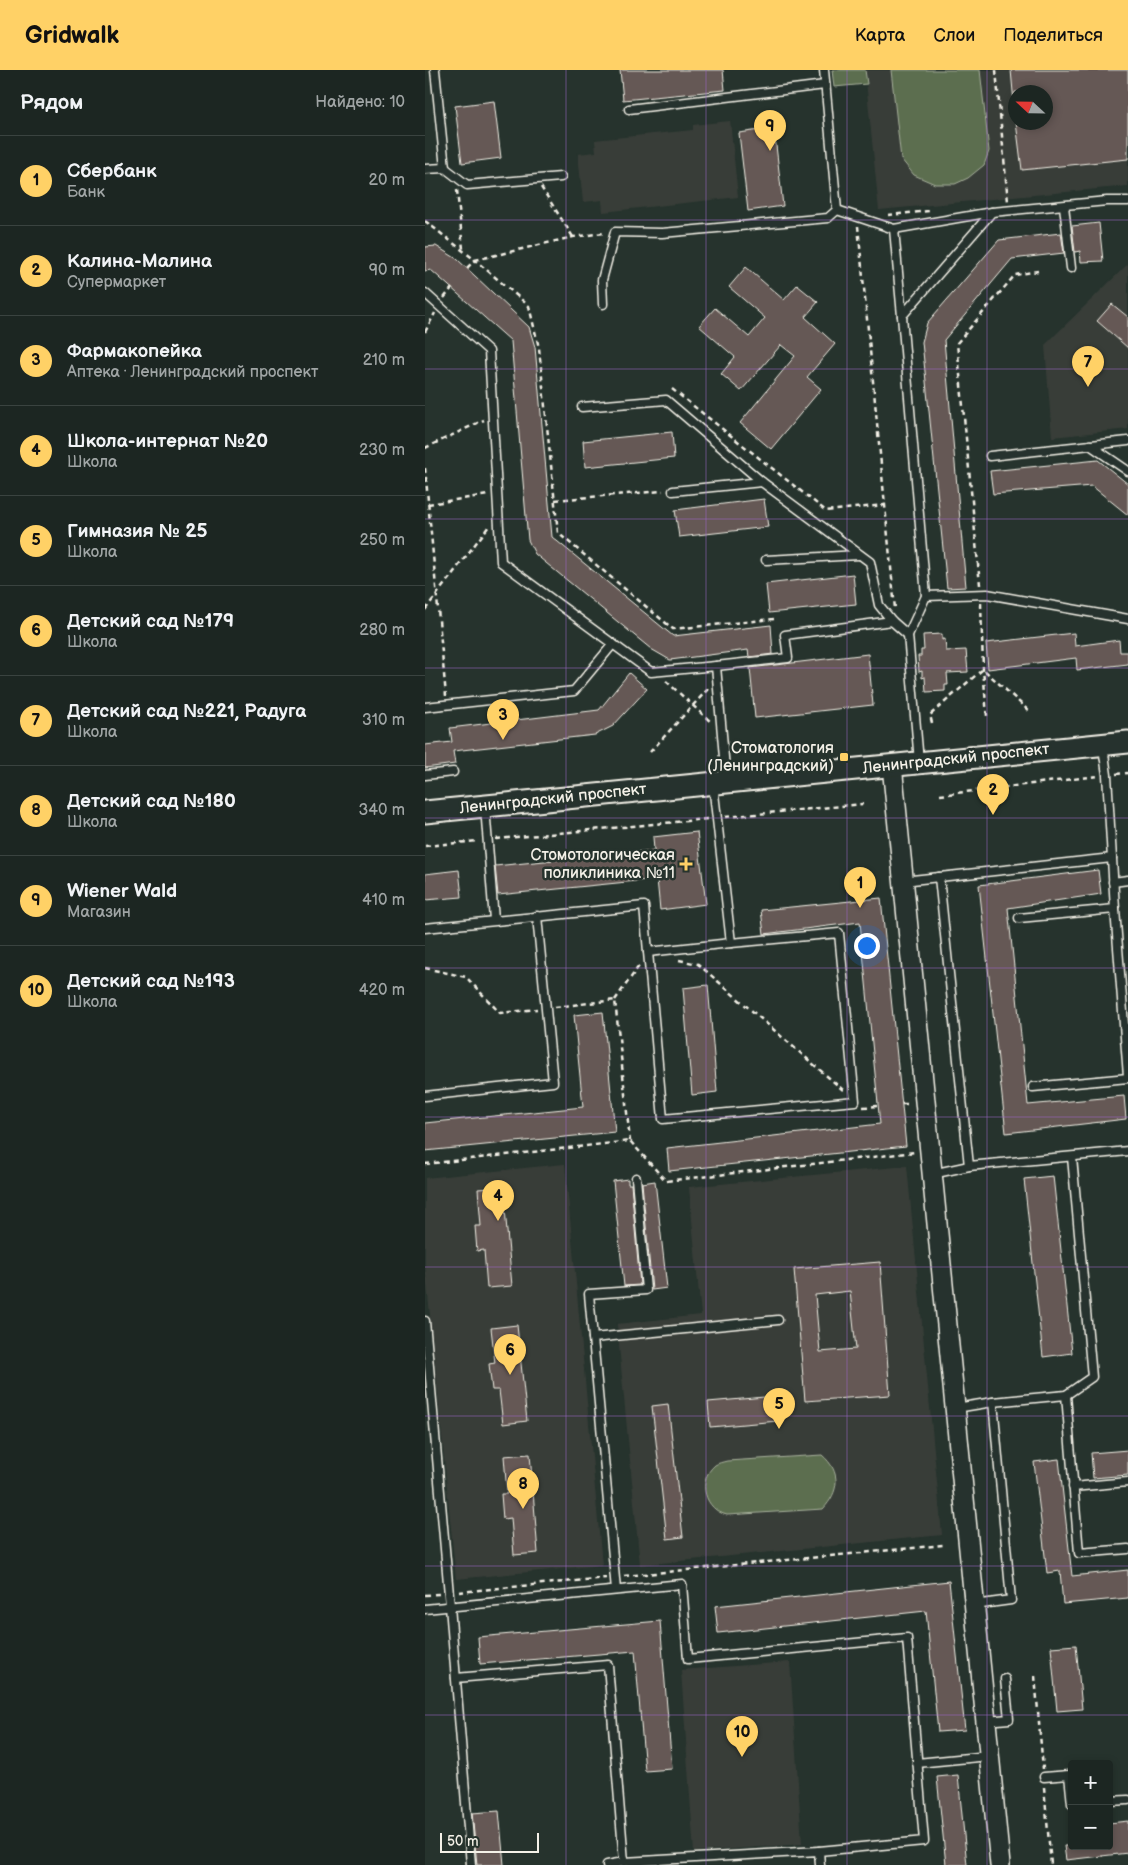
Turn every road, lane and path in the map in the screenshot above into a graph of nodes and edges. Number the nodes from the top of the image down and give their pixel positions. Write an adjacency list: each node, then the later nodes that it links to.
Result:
1 (435, 70): 6 (lane)
2 (824, 70): 4 (lane)
3 (996, 70): 14 (path)
4 (825, 85): 5 (lane); 13 (lane)
5 (629, 109)
6 (445, 168): 7 (lane); 8 (lane)
7 (425, 170)
8 (455, 176): 10 (lane); 21 (path)
9 (561, 177): 10 (lane)
10 (536, 179): 20 (path)
11 (1128, 201): 12 (lane)
12 (1064, 206): 14 (lane); 24 (lane)
13 (837, 210): 16 (lane); 19 (lane)
14 (1009, 211): 15 (lane)
15 (991, 212): 18 (lane); 29 (lane)
16 (857, 216): 18 (lane); 45 (path)
17 (425, 221): 21 (path)
18 (894, 229): 29 (lane)
19 (615, 232): 20 (path); 27 (lane)
20 (573, 237): 22 (path)
21 (463, 250): 22 (path)
22 (475, 260): 23 (path); 43 (path)
23 (467, 268)
24 (1071, 268)
25 (1038, 271): 50 (path)
26 (425, 293): 28 (lane)
27 (603, 304)
28 (439, 306): 30 (path); 33 (lane)
29 (902, 316): 51 (lane)
30 (425, 332)
31 (672, 390): 45 (path)
32 (583, 407): 40 (lane)
33 (493, 416): 36 (path); 42 (lane)
34 (1128, 441): 35 (lane)
35 (1090, 445): 37 (lane); 39 (lane)
36 (425, 448)
37 (990, 456)
38 (425, 468): 44 (path)
39 (1128, 471)
40 (762, 482): 41 (lane); 47 (lane)
41 (673, 490): 43 (path)
42 (497, 494): 44 (path); 46 (lane)
43 (555, 500): 53 (path)
44 (428, 504): 49 (path)
45 (885, 505): 55 (path)
46 (499, 514): 49 (path); 57 (lane)
47 (859, 555): 48 (lane); 55 (lane)
48 (766, 560)
49 (437, 592): 52 (path); 62 (path)
50 (981, 595): 51 (lane); 54 (lane); 59 (path)
51 (926, 596): 56 (lane)
52 (425, 610)
53 (774, 619)
54 (1128, 619)
55 (894, 623): 56 (lane); 58 (lane)
56 (908, 635): 72 (lane)
57 (613, 644): 60 (lane); 62 (lane)
58 (715, 666): 60 (lane); 61 (lane)
59 (983, 669): 65 (path); 66 (path); 67 (path)
60 (655, 672): 63 (path)
61 (717, 678): 63 (path); 68 (lane)
62 (447, 704): 64 (lane)
63 (693, 706): 68 (path); 71 (path)
64 (425, 707)
65 (1030, 712)
66 (987, 716)
67 (932, 723)
68 (721, 732): 78 (lane)
69 (1128, 742): 70 (main road, Ленинградский проспект)
70 (1103, 745): 72 (main road, Ленинградский проспект); 77 (lane)
71 (650, 752)
72 (919, 762): 73 (main road, Ленинградский проспект)
73 (892, 765): 78 (main road, Ленинградский проспект); 89 (street)
74 (453, 772): 76 (lane)
75 (1128, 773): 77 (path)
76 (425, 775)
77 (1107, 775): 79 (path); 86 (lane)
78 (720, 782): 81 (main road, Ленинградский проспект); 83 (lane)
79 (940, 795)
80 (863, 804): 83 (path)
81 (485, 806): 82 (main road, Ленинградский проспект); 84 (lane)
82 (425, 812)
83 (719, 818): 84 (path); 96 (lane)
84 (488, 840): 85 (path); 94 (lane)
85 (425, 846)
86 (1112, 858): 87 (lane); 90 (lane)
87 (939, 877): 89 (lane); 112 (lane)
88 (1128, 880): 90 (lane)
89 (903, 881): 108 (street)
90 (1113, 882): 91 (lane)
91 (1115, 909): 93 (lane); 102 (lane)
92 (537, 916): 94 (lane); 97 (lane); 101 (lane)
93 (1019, 918)
94 (494, 920): 95 (lane)
95 (425, 928)
96 (731, 943): 97 (lane); 105 (lane)
97 (648, 952): 100 (path); 105 (lane)
98 (673, 958): 105 (path)
99 (425, 968): 101 (path)
100 (615, 1000): 101 (path); 107 (path)
101 (546, 1008): 104 (lane)
102 (1128, 1077): 103 (lane)
103 (1033, 1087)
104 (425, 1096)
105 (855, 1101): 106 (path)
106 (878, 1106)
107 (630, 1141): 108 (path); 111 (path)
108 (930, 1151): 113 (street)
109 (1128, 1151): 110 (lane)
110 (1073, 1157): 112 (lane); 118 (lane)
111 (425, 1164)
112 (969, 1166): 113 (lane)
113 (932, 1174): 120 (street)
114 (636, 1178): 117 (lane)
115 (779, 1320): 117 (lane)
116 (425, 1321): 127 (lane)
117 (593, 1338): 125 (lane)
118 (1066, 1395): 119 (lane); 122 (lane)
119 (993, 1402): 120 (lane); 129 (lane)
120 (955, 1408): 129 (street)
121 (1128, 1482): 122 (lane)
122 (1073, 1488): 124 (lane)
123 (943, 1544): 125 (path)
124 (1128, 1549)
125 (615, 1577): 126 (lane); 127 (path)
126 (616, 1590): 130 (lane); 136 (lane)
127 (449, 1593): 128 (path); 130 (lane)
128 (425, 1595)
129 (975, 1604): 134 (street)
130 (450, 1606): 131 (lane); 132 (lane)
131 (425, 1609)
132 (455, 1678): 142 (lane); 143 (lane)
133 (1005, 1679): 134 (lane)
134 (986, 1721): 135 (street)
135 (989, 1756): 136 (lane); 146 (street)
136 (917, 1763): 141 (lane)
137 (1068, 1775): 138 (lane)
138 (1043, 1777)
139 (1128, 1800): 140 (lane)
140 (1113, 1801)
141 (819, 1851): 142 (lane); 145 (lane)
142 (624, 1862): 144 (lane)
143 (471, 1865)
144 (607, 1865)
145 (820, 1865)
146 (1000, 1865)

